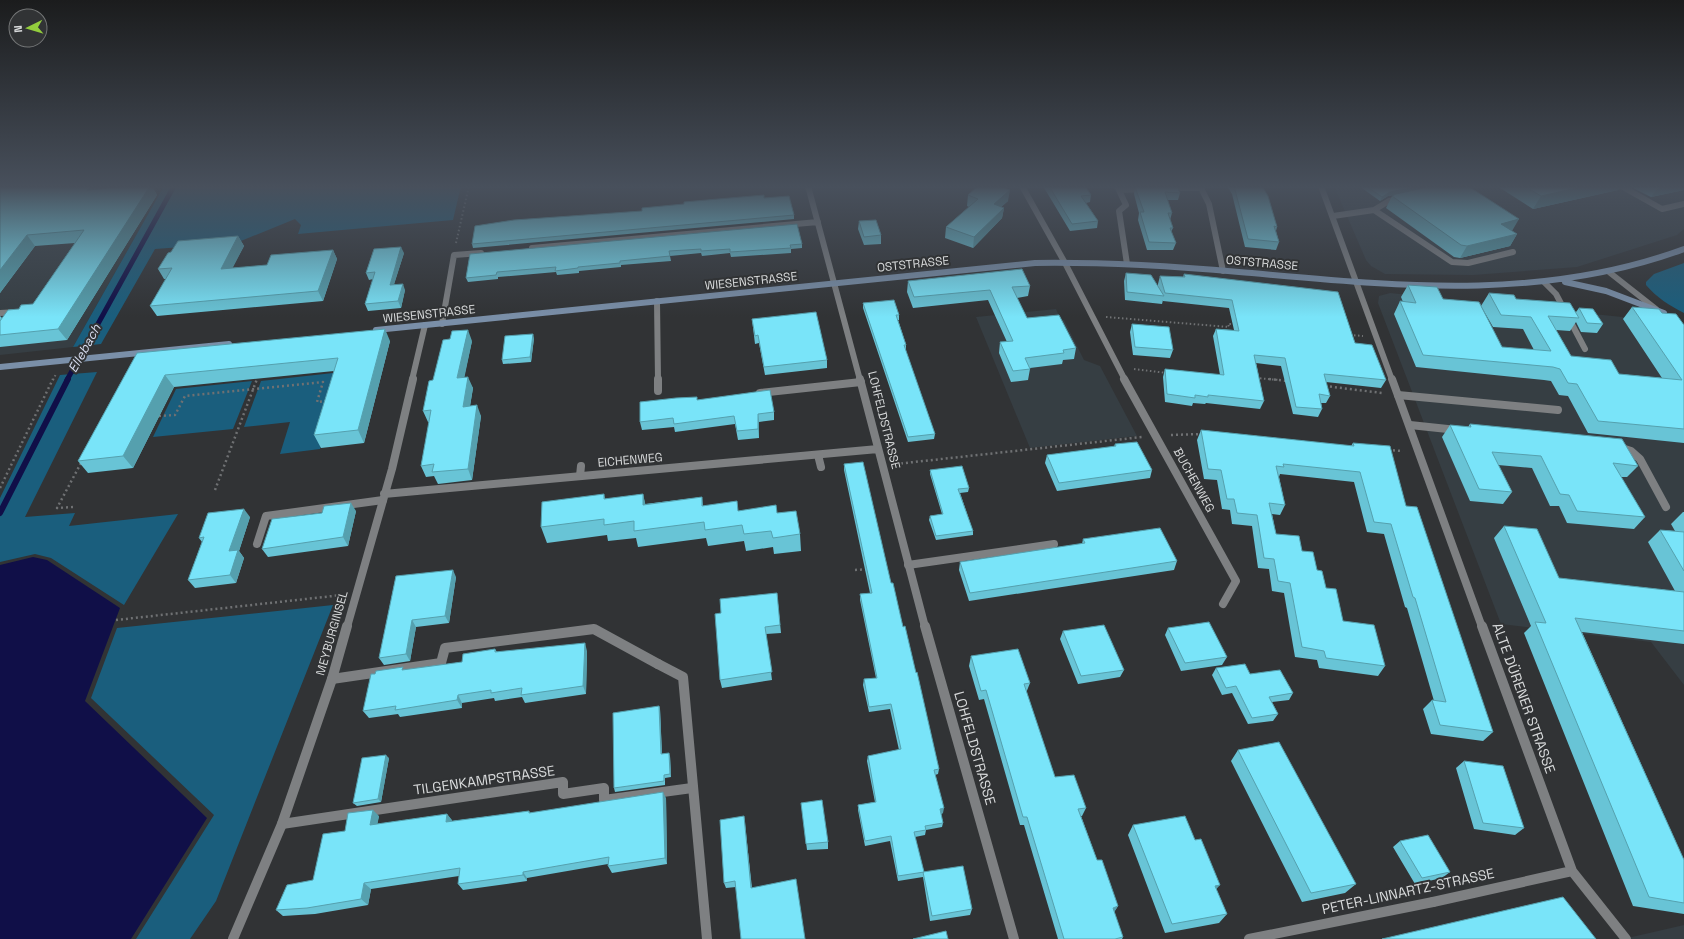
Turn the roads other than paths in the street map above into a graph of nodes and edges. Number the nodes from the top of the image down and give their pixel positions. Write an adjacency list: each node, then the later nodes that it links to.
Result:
1 (733, 230): 8 (street)
2 (820, 230): 19 (street, LOHFELDSTRASSE)
3 (1047, 230): 12 (street, BUCHENWEG)
4 (1122, 230): 13 (street)
5 (1214, 230): 14 (street)
6 (1338, 230): 17 (street, ALTE DÜRENER STRASSE)
7 (1404, 230): 11 (street)
8 (525, 249)
9 (1684, 249): 15 (main road, OSTSTRASSE)
10 (486, 252): 24 (street)
11 (1513, 252)
12 (1065, 262): 13 (main road, OSTSTRASSE); 19 (main road, OSTSTRASSE); 48 (street, BUCHENWEG)
13 (1127, 264): 14 (main road, OSTSTRASSE)
14 (1223, 271): 17 (main road, OSTSTRASSE)
15 (1609, 272): 16 (main road, OSTSTRASSE); 22 (street)
16 (1559, 281): 18 (main road, OSTSTRASSE); 22 (main road)
17 (1358, 282): 18 (main road, OSTSTRASSE); 33 (street, ALTE DÜRENER STRASSE)
18 (1544, 282): 28 (street)
19 (835, 283): 20 (main road, WIESENSTRASSE); 30 (street, LOHFELDSTRASSE)
20 (657, 302): 24 (main road, WIESENSTRASSE); 31 (street)
21 (0, 313): 23 (street)
22 (1667, 315)
23 (13, 318)
24 (442, 324): 25 (main road, WIESENSTRASSE)
25 (425, 325): 26 (main road, WIESENSTRASSE); 43 (street, MEYBURGINSEL)
26 (370, 331)
27 (237, 344): 29 (main road)
28 (1585, 349)
29 (0, 367)
30 (861, 382): 32 (street); 38 (street, LOHFELDSTRASSE)
31 (658, 391)
32 (750, 394)
33 (1398, 395): 34 (street); 35 (street, ALTE DÜRENER STRASSE)
34 (1558, 410)
35 (1410, 425): 36 (street); 52 (street, ALTE DÜRENER STRASSE)
36 (1467, 431)
37 (1609, 445): 44 (street)
38 (878, 449): 39 (street, EICHENWEG); 47 (street, LOHFELDSTRASSE)
39 (818, 455): 41 (street); 42 (street, EICHENWEG)
40 (581, 466): 42 (street)
41 (821, 467)
42 (580, 476): 43 (street, EICHENWEG)
43 (384, 497): 45 (street, EICHENWEG); 49 (street, MEYBURGINSEL)
44 (1666, 507)
45 (257, 544)
46 (1054, 544): 47 (street)
47 (908, 564): 55 (street, LOHFELDSTRASSE)
48 (1222, 604)
49 (332, 679): 50 (street); 51 (street, MEYBURGINSEL)
50 (692, 788): 51 (street, TILGENKAMPSTRASSE); 54 (street)
51 (282, 824): 53 (street, MEYBURGINSEL)
52 (1572, 871): 56 (street, PETER-LINNARTZ-STRASSE); 57 (street, ALTE DÜRENER STRASSE)
53 (233, 939)
54 (707, 939)
55 (1014, 939)
56 (1249, 939)
57 (1626, 939)

